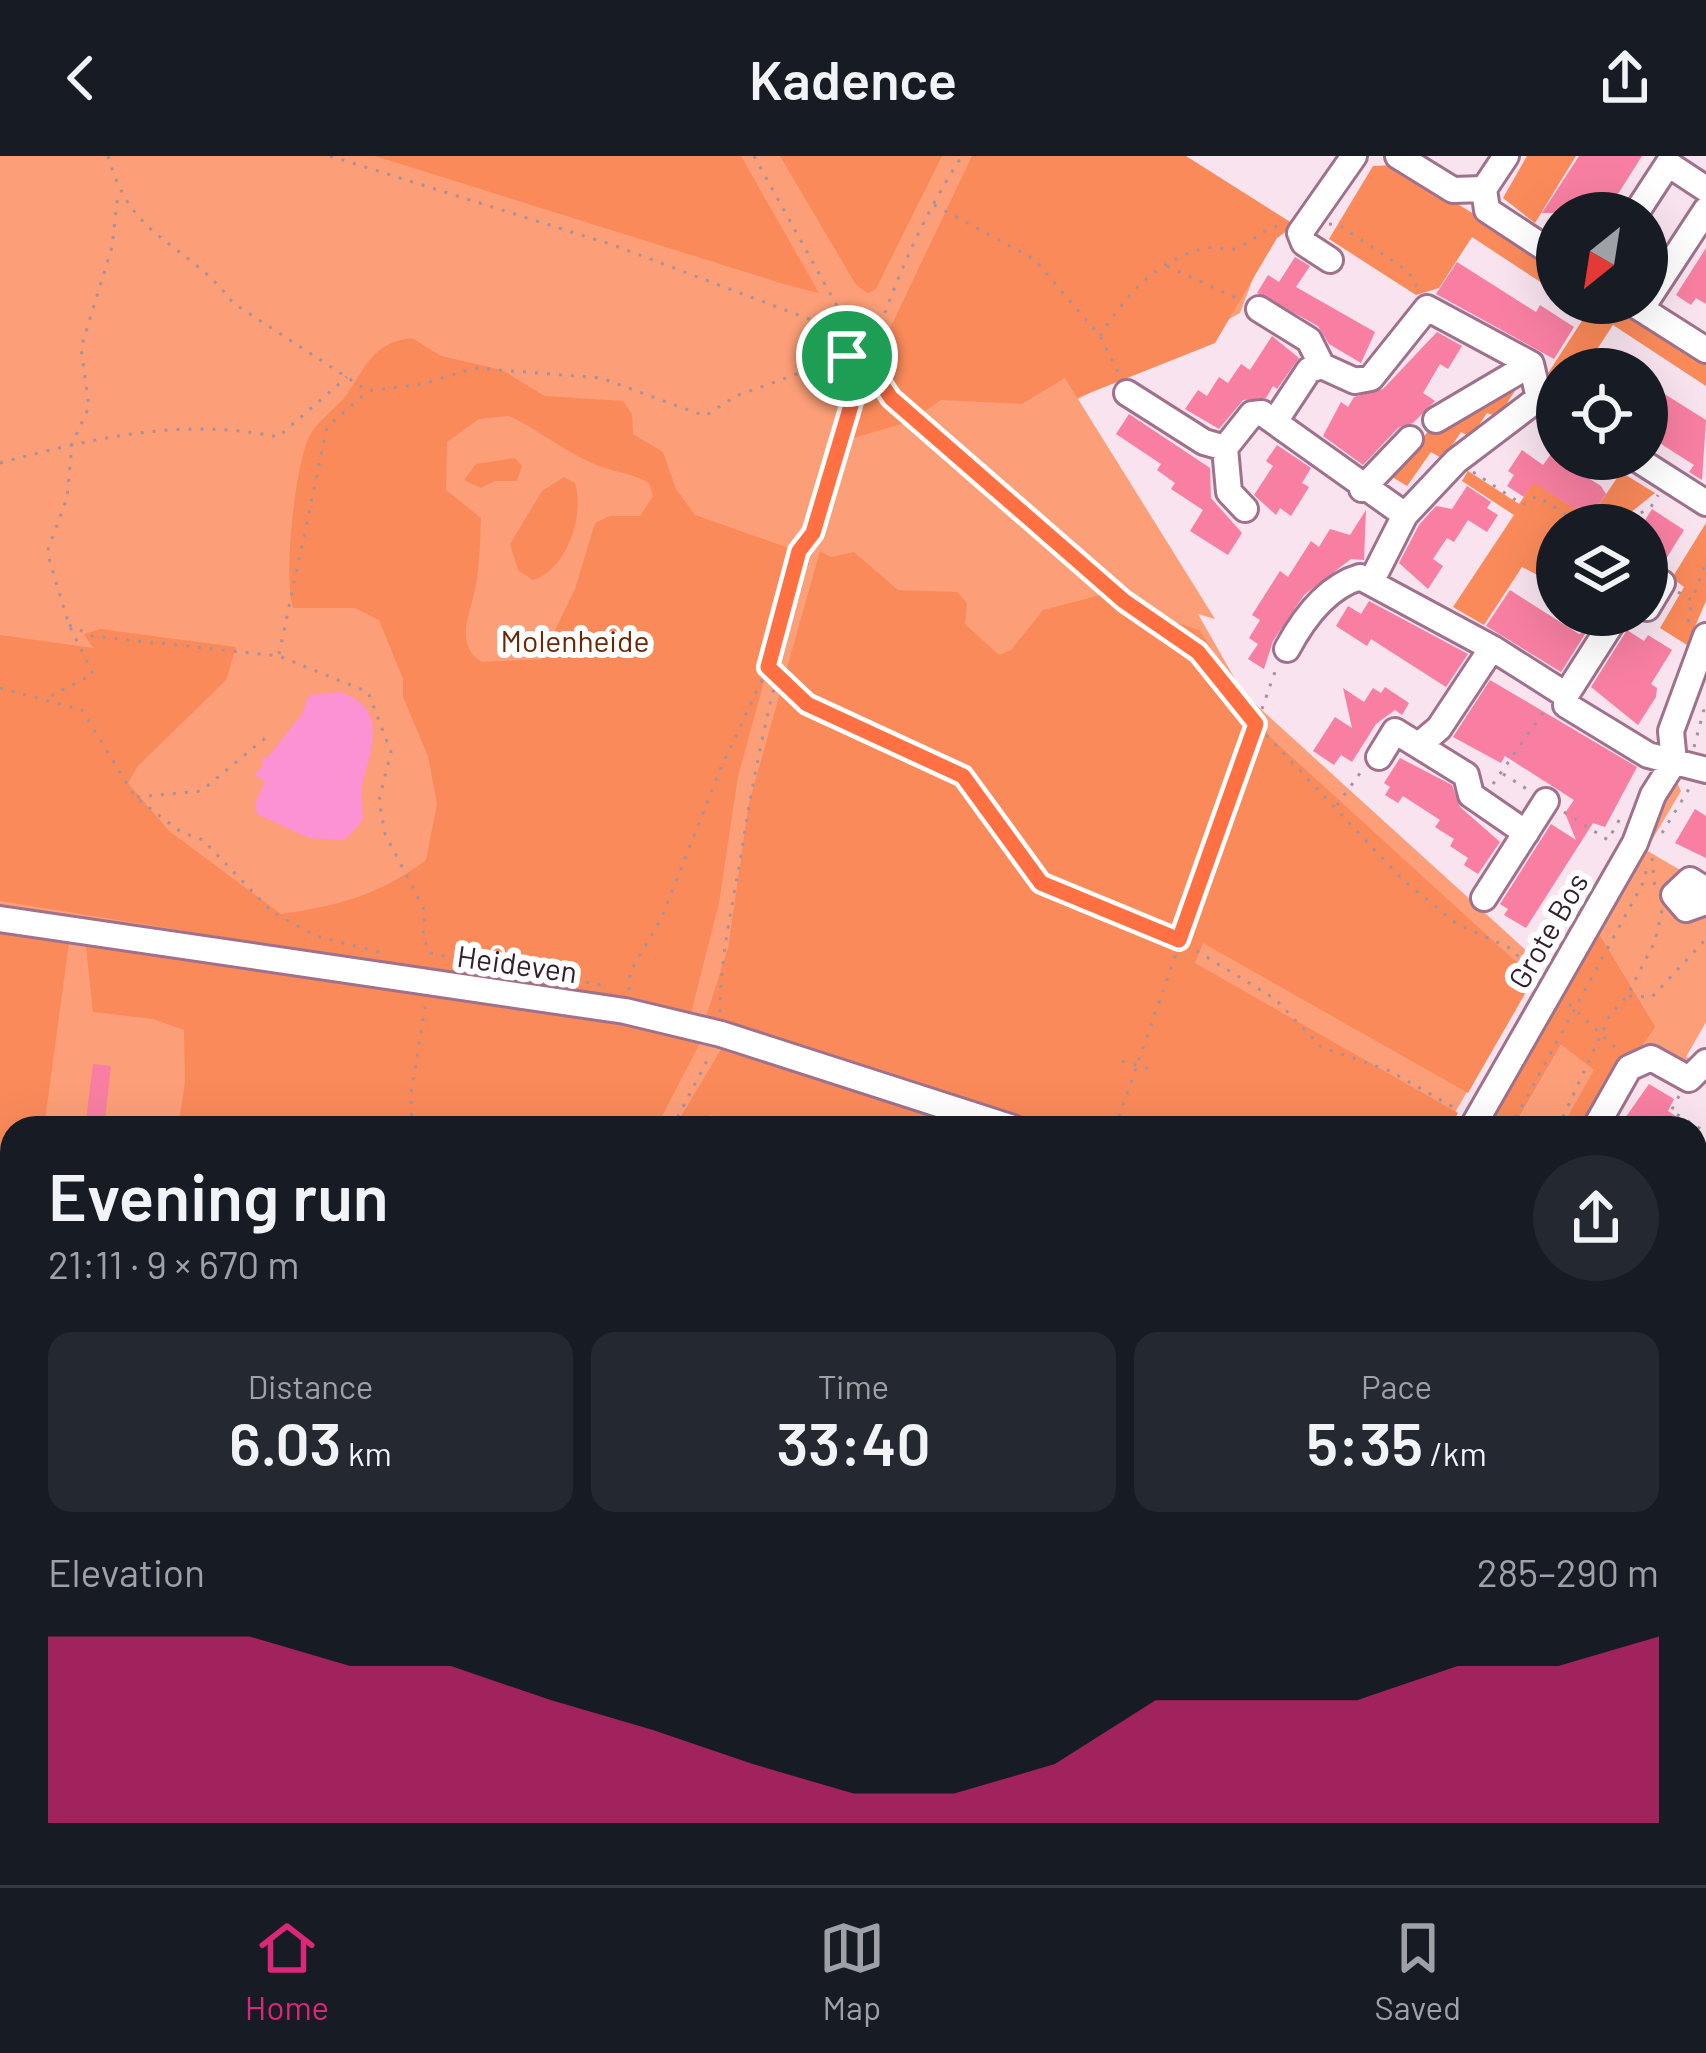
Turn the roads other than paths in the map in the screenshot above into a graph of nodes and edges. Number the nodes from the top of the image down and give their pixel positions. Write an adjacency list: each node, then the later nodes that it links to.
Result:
1 (1354, 156): 9 (street)
2 (1398, 156): 4 (street)
3 (1506, 156): 4 (street)
4 (1484, 189): 8 (street)
5 (1706, 190): 6 (street)
6 (1650, 192)
7 (1706, 210): 10 (street)
8 (1536, 242)
9 (1330, 260)
10 (1668, 264)
11 (1259, 308): 15 (street)
12 (1668, 316): 13 (street)
13 (1706, 350)
14 (1531, 364): 15 (street); 16 (street); 20 (street)
15 (1322, 366): 19 (street)
16 (1536, 375)
17 (1127, 393): 22 (street)
18 (1536, 411): 27 (street)
19 (1276, 420): 22 (street); 24 (street)
20 (1436, 420)
21 (1410, 439): 24 (street)
22 (1225, 448): 26 (street)
23 (1668, 478): 25 (street)
24 (1362, 489): 27 (street)
25 (1706, 503)
26 (1246, 508)
27 (1405, 515): 28 (street)
28 (1372, 580): 31 (street); 32 (street)
29 (1601, 636): 33 (street)
30 (1706, 636): 36 (street, Grote Bos)
31 (1492, 648): 33 (street); 34 (street)
32 (1287, 649)
33 (1562, 693): 36 (street)
34 (1419, 745): 35 (street); 39 (street)
35 (1378, 758)
36 (1674, 763): 37 (street); 44 (street, Grote Bos)
37 (1706, 770)
38 (1546, 801): 39 (street)
39 (1526, 832): 40 (street)
40 (1484, 898)
41 (0, 919): 43 (street, Heideven)
42 (1697, 1071): 45 (street)
43 (976, 1116)
44 (1478, 1116)
45 (1601, 1116)

